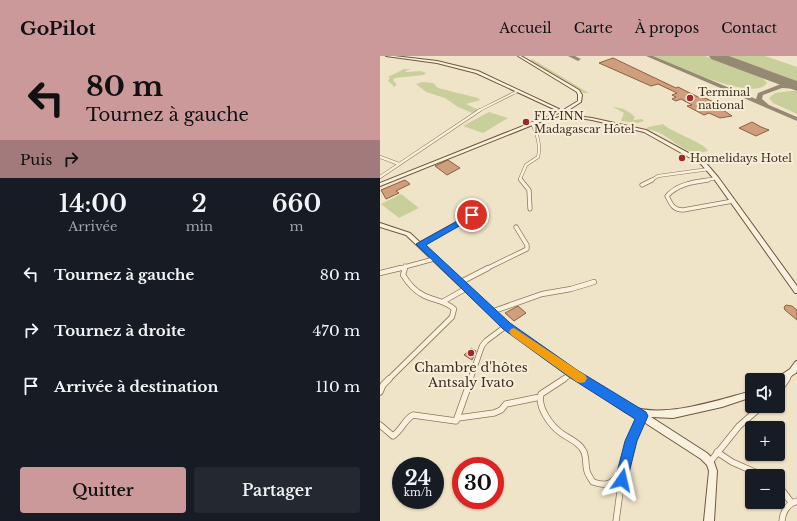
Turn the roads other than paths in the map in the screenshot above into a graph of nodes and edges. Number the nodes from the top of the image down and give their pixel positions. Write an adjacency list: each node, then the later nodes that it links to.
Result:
1 (387, 56): 4 (main road)
2 (520, 56): 5 (main road)
3 (516, 92): 10 (street)
4 (555, 111): 5 (main road); 5 (main road); 7 (main road)
5 (564, 112): 6 (main road); 7 (main road)
6 (577, 116): 7 (main road); 11 (main road)
7 (544, 119): 8 (main road)
8 (532, 123): 14 (main road); 17 (street)
9 (380, 157): 10 (street)
10 (399, 164): 12 (street)
11 (709, 169): 13 (main road); 15 (street)
12 (380, 177)
13 (716, 178): 16 (main road); 16 (street)
14 (380, 185)
15 (642, 185)
16 (733, 201): 28 (main road)
17 (530, 209)
18 (472, 215): 21 (street)
19 (380, 225): 21 (main road)
20 (516, 227): 25 (street)
21 (420, 244): 22 (main road)
22 (434, 259): 23 (street); 25 (main road)
23 (405, 266): 24 (street); 29 (street)
24 (380, 273)
25 (460, 282): 27 (main road)
26 (594, 282): 30 (street)
27 (467, 288): 29 (street); 30 (main road)
28 (797, 291)
29 (444, 301): 37 (street)
30 (491, 312): 31 (main road)
31 (506, 326): 34 (main road); 42 (street)
32 (797, 364): 33 (main road)
33 (792, 371): 35 (main road); 36 (street)
34 (573, 373): 39 (street); 41 (main road)
35 (785, 376)
36 (785, 384)
37 (380, 392)
38 (745, 396): 41 (main road)
39 (540, 397): 42 (street); 47 (street)
40 (754, 413): 44 (street)
41 (639, 414): 45 (main road); 47 (street)
42 (458, 418): 43 (street)
43 (380, 425)
44 (717, 452): 45 (street); 46 (street)
45 (710, 462): 51 (main road)
46 (748, 469)
47 (623, 470): 50 (street)
48 (785, 492): 49 (street)
49 (794, 502): 52 (street)
50 (616, 521)
51 (709, 521)
52 (782, 521)

